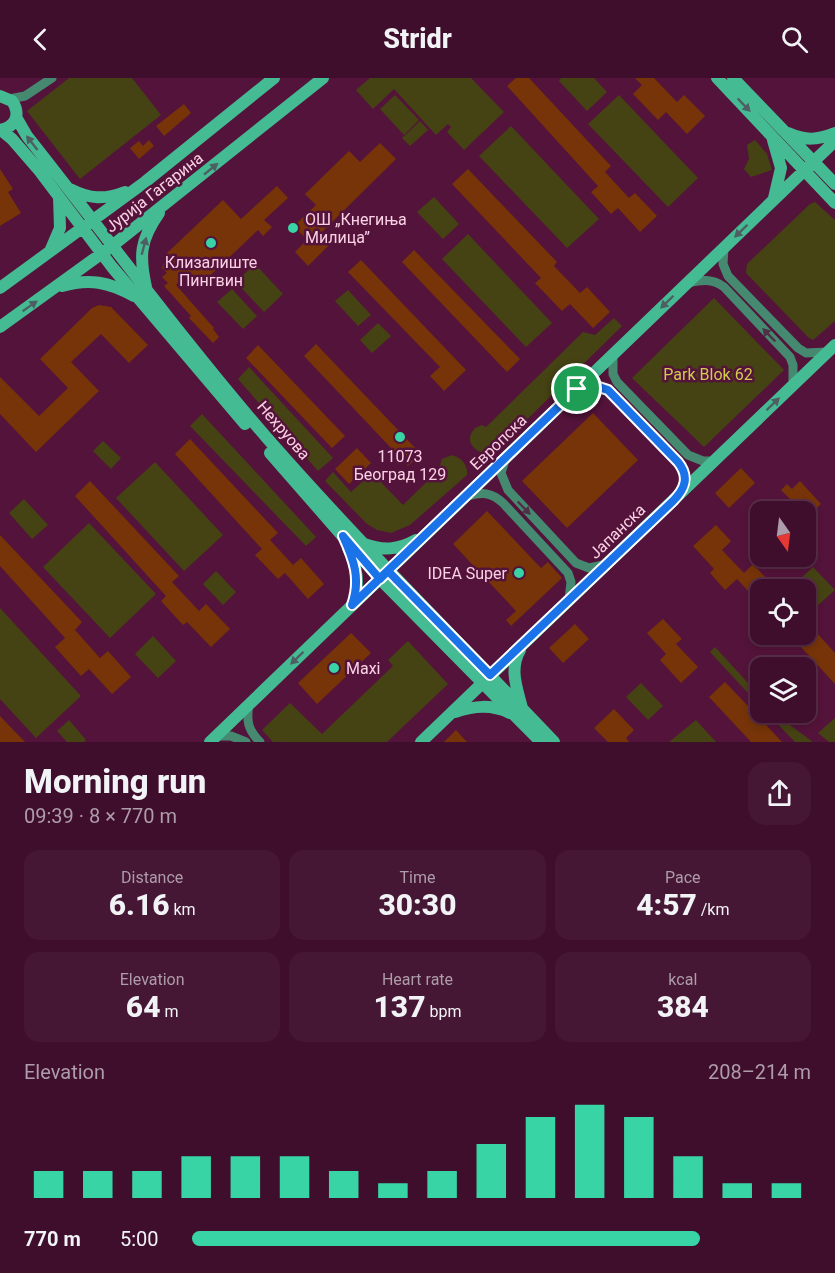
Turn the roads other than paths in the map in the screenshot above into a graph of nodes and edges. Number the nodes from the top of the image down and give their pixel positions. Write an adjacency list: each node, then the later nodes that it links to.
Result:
1 (52, 78): 6 (street)
2 (274, 78): 13 (street, Јурија Гагарина)
3 (323, 78): 18 (street, Јурија Гагарина, one-way to 3)
4 (717, 78): 9 (street, one-way to 9)
5 (732, 78): 8 (street)
6 (11, 105): 7 (street); 15 (street, Нехруова, one-way to 6)
7 (0, 130): 15 (street, Нехруова)
8 (784, 131): 10 (street); 12 (street)
9 (770, 133): 12 (street); 16 (street)
10 (835, 133)
11 (835, 141): 12 (street, Европска)
12 (809, 166): 14 (street); 16 (street, Европска); 17 (street)
13 (145, 182): 15 (street); 19 (street, Јурија Гагарина)
14 (835, 184)
15 (63, 192): 19 (street, Нехруова); 22 (street)
16 (773, 201): 20 (street, Европска, one-way to 20)
17 (835, 203)
18 (165, 205): 21 (street, Јурија Гагарина); 26 (street, one-way to 18)
19 (88, 225): 21 (street, Нехруова); 22 (street, Јурија Гагарина)
20 (724, 248): 23 (street, Европска); 28 (street)
21 (107, 250): 25 (street, Јурија Гагарина); 26 (street, Нехруова)
22 (49, 254): 24 (street, Јурија Гагарина)
23 (687, 284): 29 (street, Европска, one-way to 29); 30 (street, one-way to 23)
24 (0, 288)
25 (55, 288): 26 (street); 27 (street, Јурија Гагарина, one-way to 25)
26 (142, 295): 37 (street, Нехруова); 38 (street, Нехруова)
27 (0, 327)
28 (831, 348): 30 (street, Јапанска)
29 (613, 356): 31 (street, Европска); 33 (street)
30 (794, 384): 33 (street, Јапанска, one-way to 30)
31 (577, 389): 32 (street, Европска); 34 (street)
32 (506, 458): 35 (street, Европска); 39 (street, one-way to 39)
33 (714, 461): 34 (street, Јапанска)
34 (682, 491): 39 (street, Јапанска)
35 (465, 497): 36 (street, Европска); 41 (street)
36 (425, 535): 38 (street); 40 (street, Европска)
37 (343, 536): 40 (street, Нехруова); 42 (street)
38 (363, 543): 40 (street, Нехруова)
39 (608, 563): 41 (street, Јапанска)
40 (384, 575): 42 (street, Европска); 44 (street, Нехруова)
41 (569, 600): 43 (street, Јапанска)
42 (352, 605): 45 (street, Европска, one-way to 45)
43 (524, 644): 44 (street, Јапанска); 46 (street)
44 (487, 679): 46 (street, Нехруова); 47 (street, Јапанска)
45 (249, 704): 48 (street, Европска); 50 (street)
46 (519, 712): 47 (street); 52 (street, Нехруова); 53 (street, Нехруова)
47 (451, 714): 51 (street, Јапанска)
48 (213, 739): 49 (street)
49 (246, 742)
50 (260, 742)
51 (421, 742)
52 (541, 742)
53 (554, 742)

